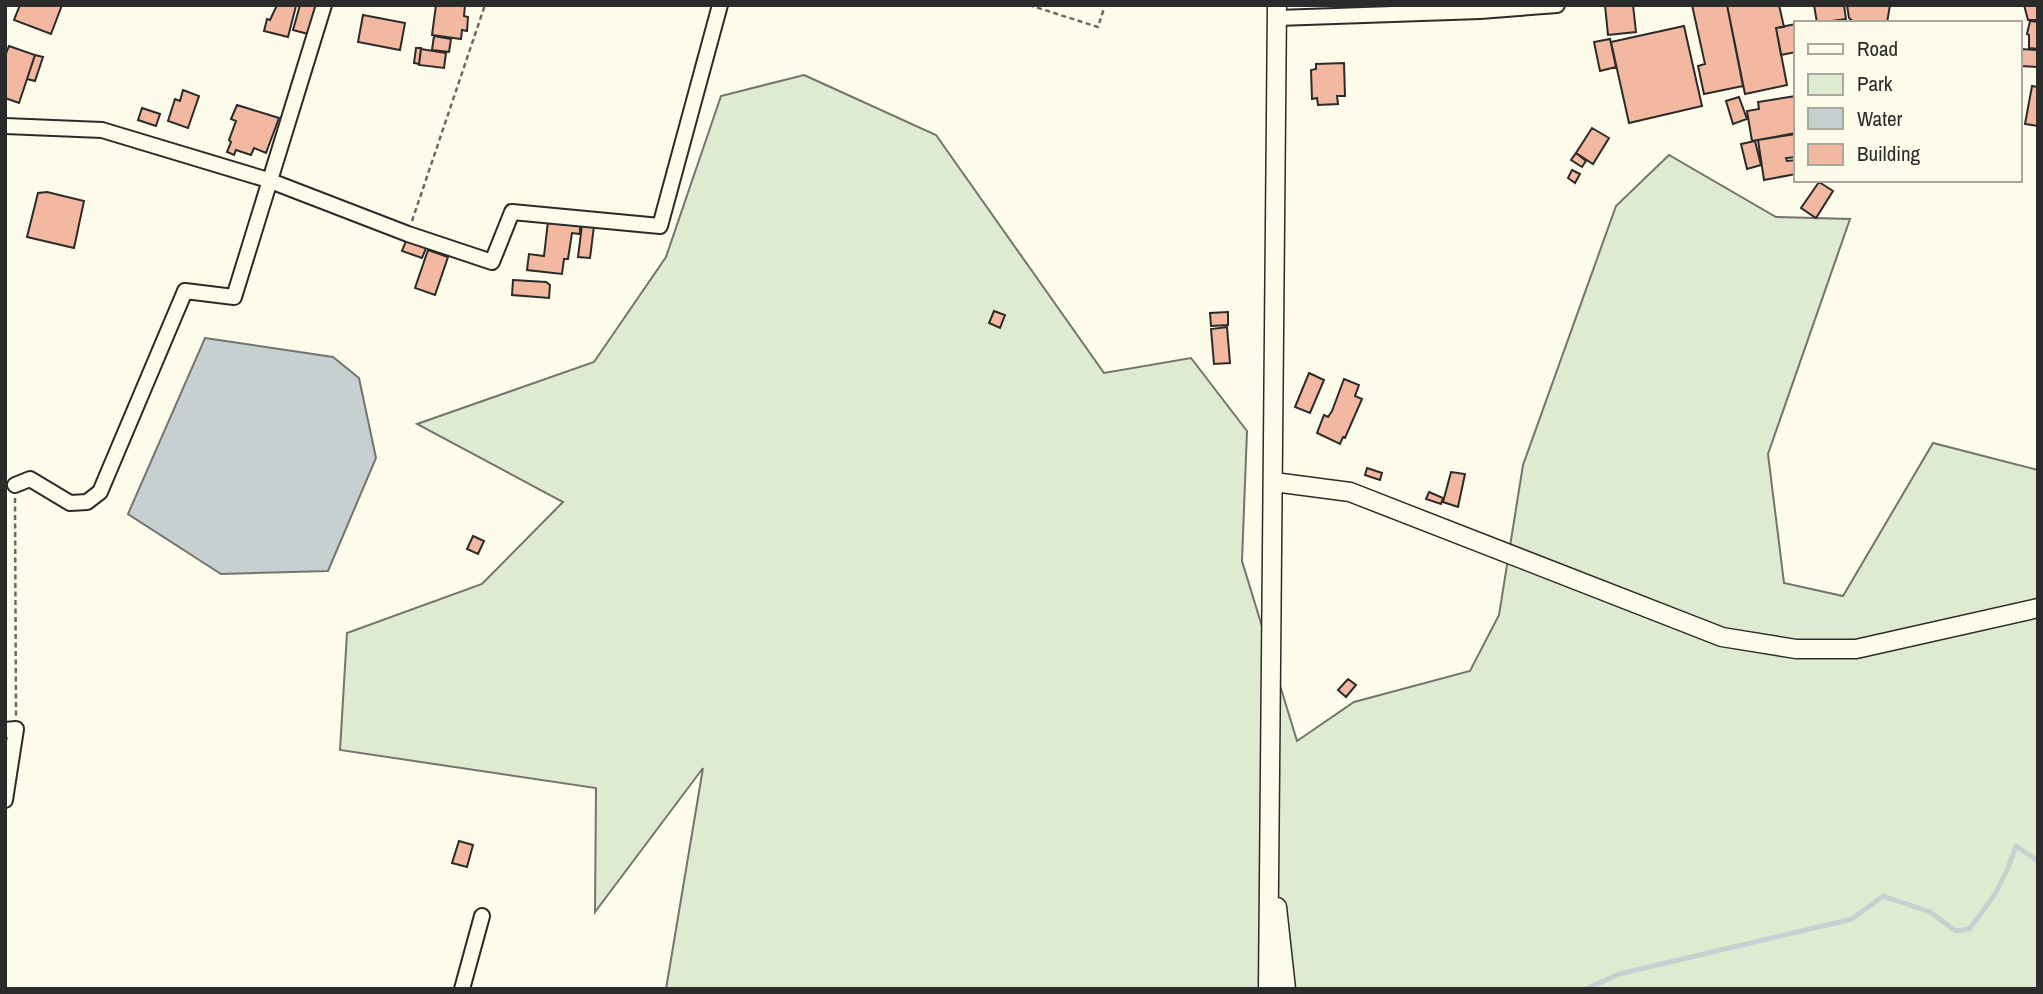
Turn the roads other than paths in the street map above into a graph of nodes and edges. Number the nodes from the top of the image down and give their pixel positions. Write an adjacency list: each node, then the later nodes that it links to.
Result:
1 (324, 5): 6 (street)
2 (720, 5): 6 (street)
3 (1557, 5): 4 (street)
4 (1277, 11): 7 (street)
5 (5, 126): 6 (street)
6 (268, 180): 8 (street)
7 (1274, 482): 9 (street); 12 (street)
8 (15, 485)
9 (2038, 608)
10 (10, 729): 11 (street)
11 (5, 800)
12 (1268, 831): 15 (street); 16 (street)
13 (482, 916): 14 (street)
14 (462, 989)
15 (1268, 989)
16 (1286, 989)

